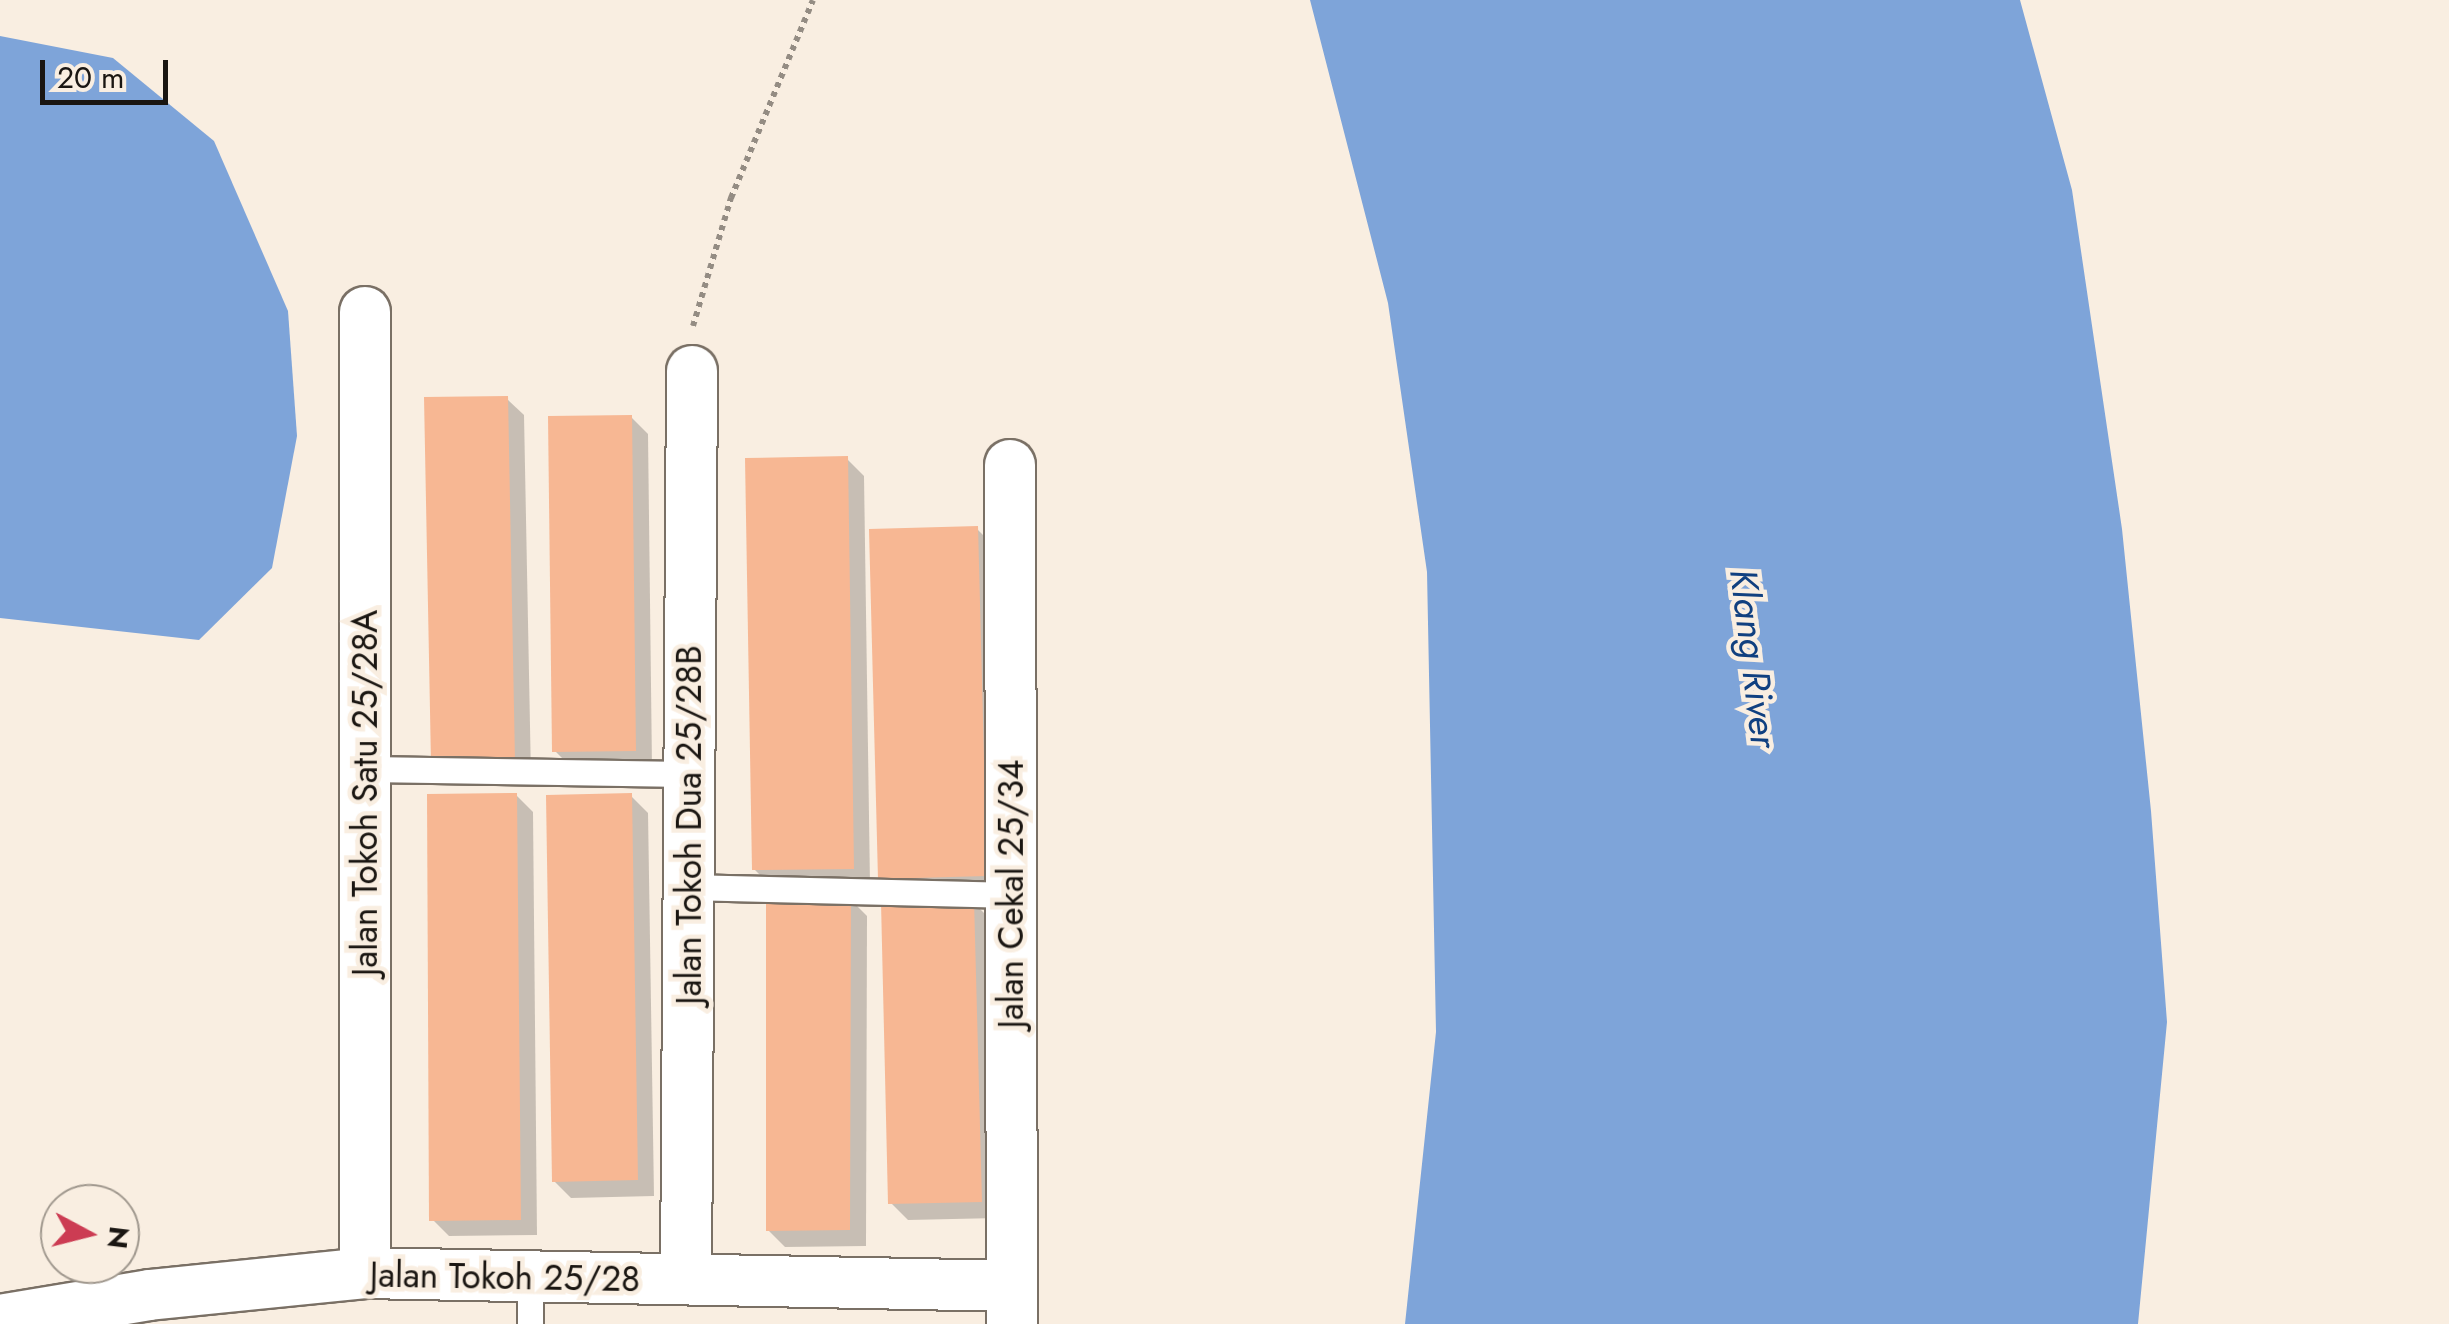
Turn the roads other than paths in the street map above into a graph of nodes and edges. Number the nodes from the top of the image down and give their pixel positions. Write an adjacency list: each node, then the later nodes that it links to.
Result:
1 (365, 312): 4 (street, Jalan Tokoh Satu 25/28A)
2 (692, 371): 5 (street, Jalan Tokoh Dua 25/28B)
3 (1010, 465): 7 (street, Jalan Cekal 25/34)
4 (365, 769): 5 (lane); 8 (street, Jalan Tokoh Satu 25/28A)
5 (689, 774): 6 (street, Jalan Tokoh Dua 25/28B)
6 (689, 887): 7 (lane); 9 (street, Jalan Tokoh Dua 25/28B)
7 (1012, 895): 11 (street, Jalan Cekal 25/34)
8 (365, 1273): 10 (street, Jalan Tokoh 25/28); 12 (street, Jalan Tokoh 25/28)
9 (686, 1279): 10 (street, Jalan Tokoh 25/28); 11 (street, Jalan Tokoh 25/28)
10 (530, 1300)
11 (1012, 1305)
12 (152, 1310): 13 (street, Jalan Tokoh 25/28)
13 (0, 1320)

